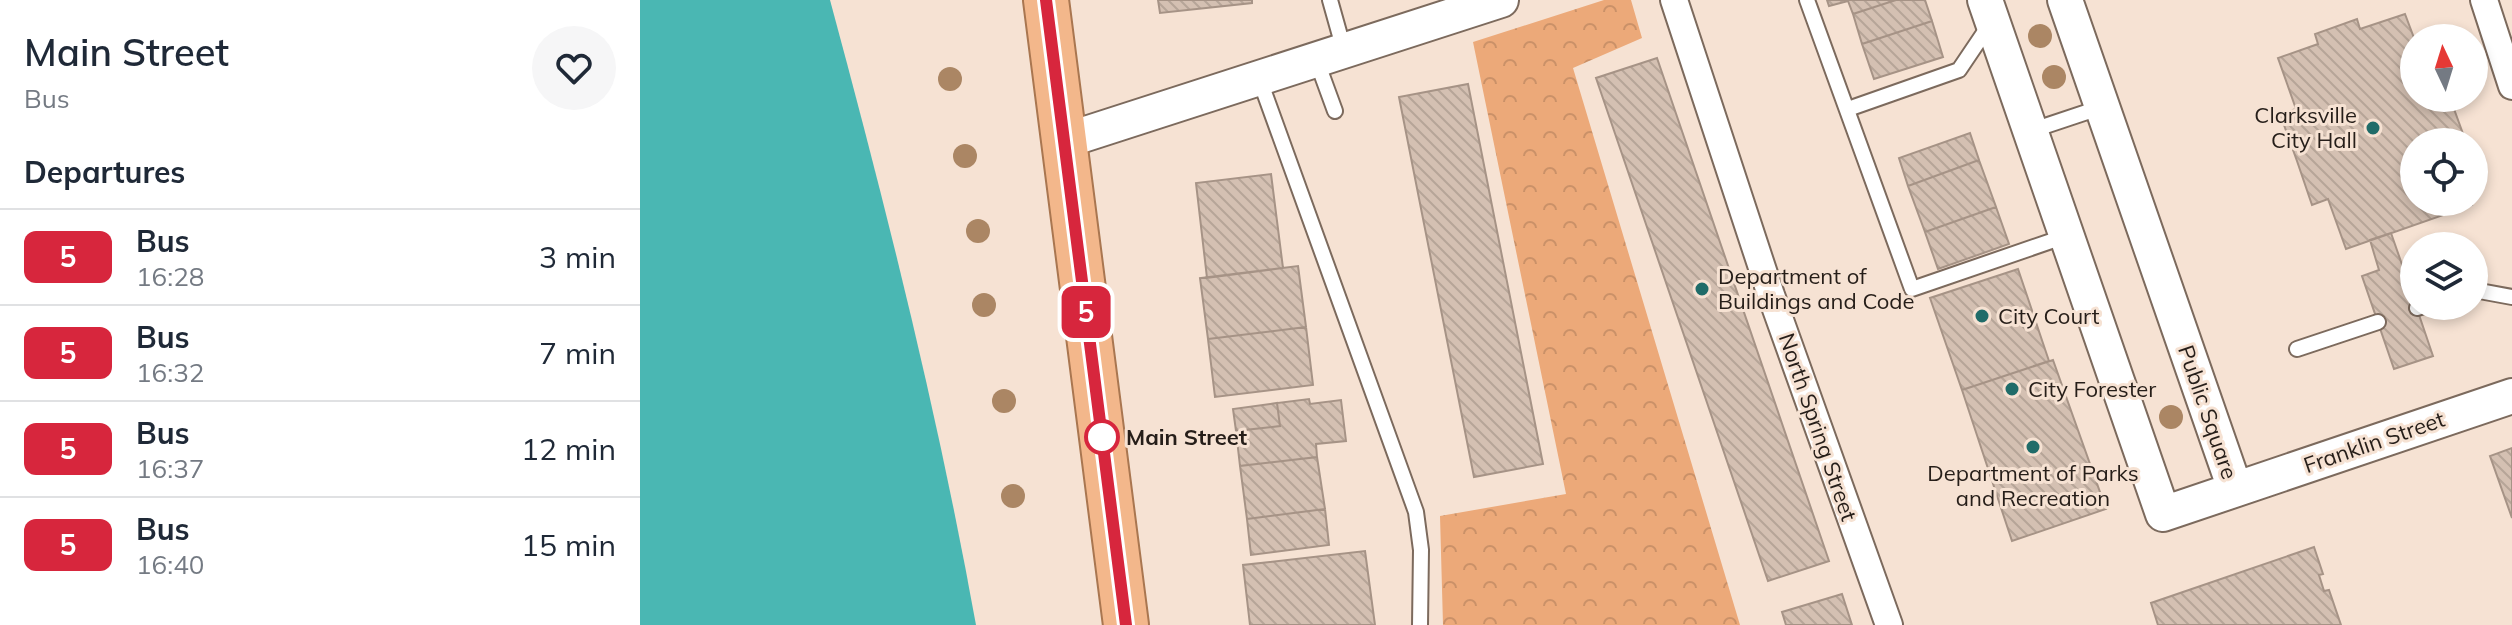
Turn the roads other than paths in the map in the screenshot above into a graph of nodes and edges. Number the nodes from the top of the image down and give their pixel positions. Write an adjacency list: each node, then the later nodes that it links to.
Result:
1 (1046, 0): 16 (highway)
2 (1330, 0): 9 (lane)
3 (1499, 0): 9 (street)
4 (1674, 0): 26 (street, North Spring Street)
5 (1807, 0): 13 (lane)
6 (2065, 0): 12 (street, Public Square)
7 (2484, 0): 11 (street)
8 (1989, 10): 13 (lane); 15 (street, Public Square)
9 (1330, 55): 10 (street); 14 (lane)
10 (1259, 78): 16 (street); 25 (lane)
11 (2512, 86)
12 (2102, 107): 15 (lane); 23 (street, Public Square)
13 (1848, 109): 17 (lane)
14 (1335, 111)
15 (2030, 131): 17 (street, Public Square)
16 (1064, 141): 24 (highway)
17 (2067, 236): 23 (street, Public Square)
18 (2488, 293): 19 (lane)
19 (2512, 297)
20 (2378, 322): 21 (lane)
21 (2297, 349)
22 (2512, 396): 23 (street, Franklin Street)
23 (2235, 489)
24 (1126, 625)
25 (1420, 625)
26 (1889, 625)

